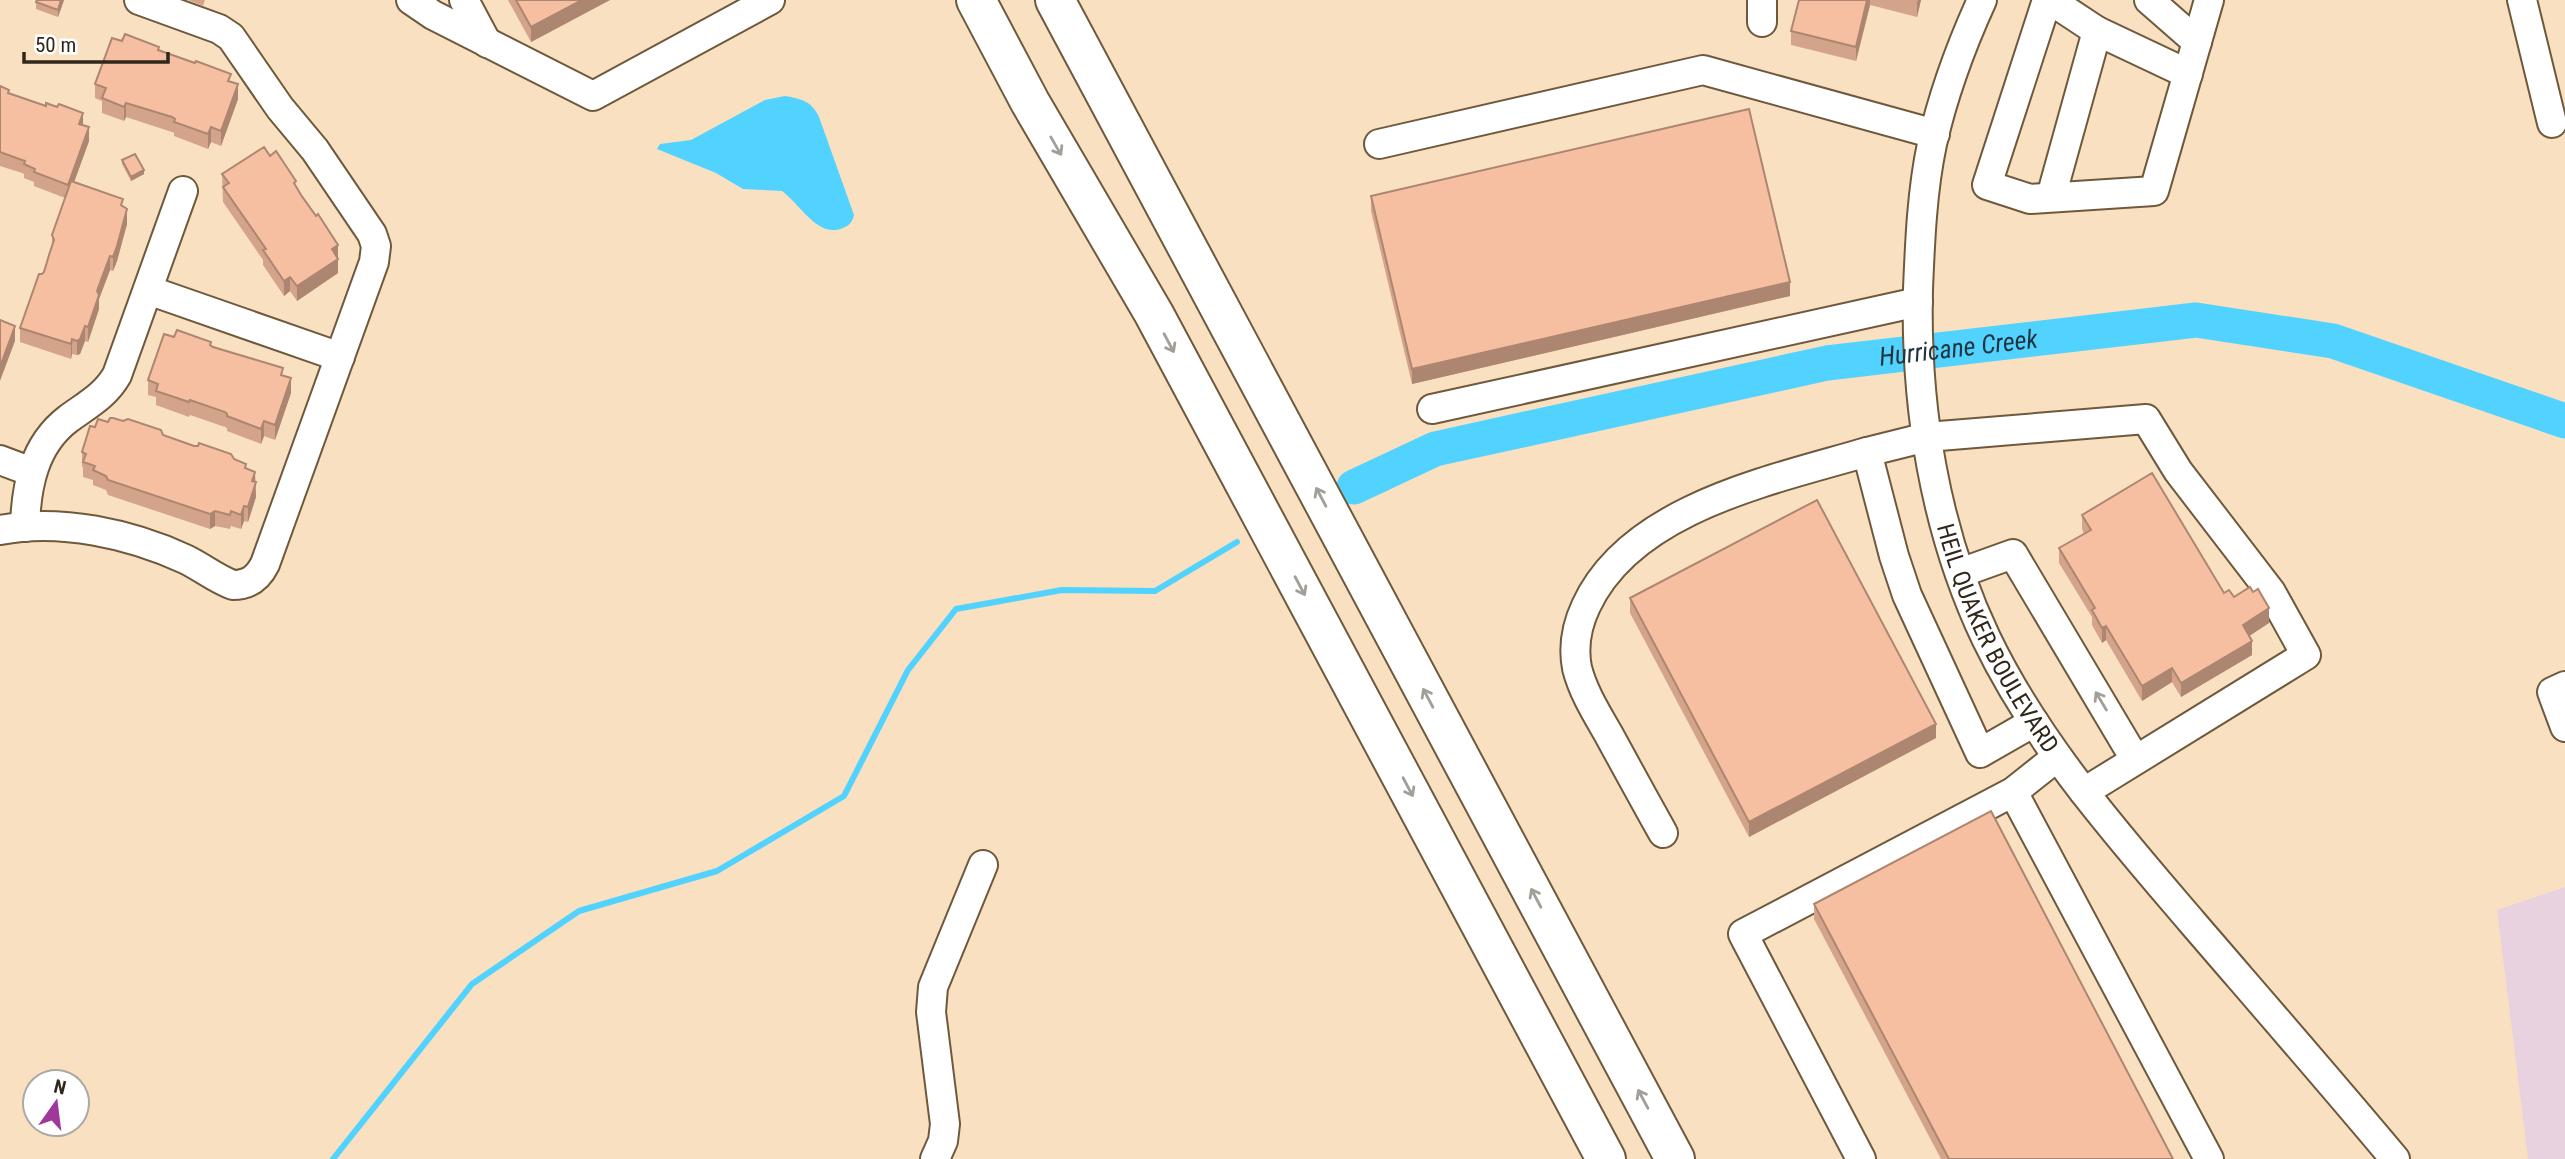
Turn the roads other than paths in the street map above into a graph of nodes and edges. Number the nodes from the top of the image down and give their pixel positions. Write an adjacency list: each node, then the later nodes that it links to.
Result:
1 (139, 0): 25 (street)
2 (411, 0): 15 (street)
3 (464, 0): 15 (street)
4 (770, 0): 15 (street)
5 (960, 0): 17 (highway)
6 (976, 0): 17 (highway)
7 (1055, 0): 44 (highway, one-way to 7)
8 (1982, 0): 19 (street, HEIL QUAKER BOULEVARD)
9 (2048, 0): 13 (street); 22 (street)
10 (2148, 0): 14 (street)
11 (2209, 0): 14 (street)
12 (2522, 0): 18 (street)
13 (2096, 32): 16 (street); 22 (street)
14 (2197, 42): 16 (street)
15 (487, 43)
16 (2188, 74): 22 (street)
17 (1030, 102): 43 (highway, one-way to 43)
18 (2552, 123)
19 (1935, 134): 20 (street); 24 (street, HEIL QUAKER BOULEVARD)
20 (1379, 144)
21 (183, 191): 23 (street)
22 (2051, 197)
23 (148, 289): 25 (street); 30 (street)
24 (1918, 302): 26 (street); 27 (street, HEIL QUAKER BOULEVARD)
25 (340, 357): 31 (street)
26 (1432, 409)
27 (1927, 437): 28 (street); 32 (street, HEIL QUAKER BOULEVARD); 37 (street)
28 (1867, 453): 34 (street); 40 (street)
29 (0, 460): 30 (street)
30 (32, 472): 31 (street)
31 (12, 528)
32 (1960, 573): 34 (street, HEIL QUAKER BOULEVARD); 37 (street, one-way to 32)
33 (2565, 686): 35 (street)
34 (2034, 722): 36 (street, HEIL QUAKER BOULEVARD)
35 (2565, 727)
36 (2057, 757): 38 (street); 39 (street, HEIL QUAKER BOULEVARD)
37 (2135, 760): 39 (street)
38 (2013, 792): 45 (street); 46 (street)
39 (2084, 792): 47 (street, HEIL QUAKER BOULEVARD)
40 (1663, 834)
41 (983, 865): 42 (street)
42 (935, 1159)
43 (1606, 1159)
44 (1675, 1159)
45 (1861, 1159)
46 (2209, 1159)
47 (2395, 1159)

